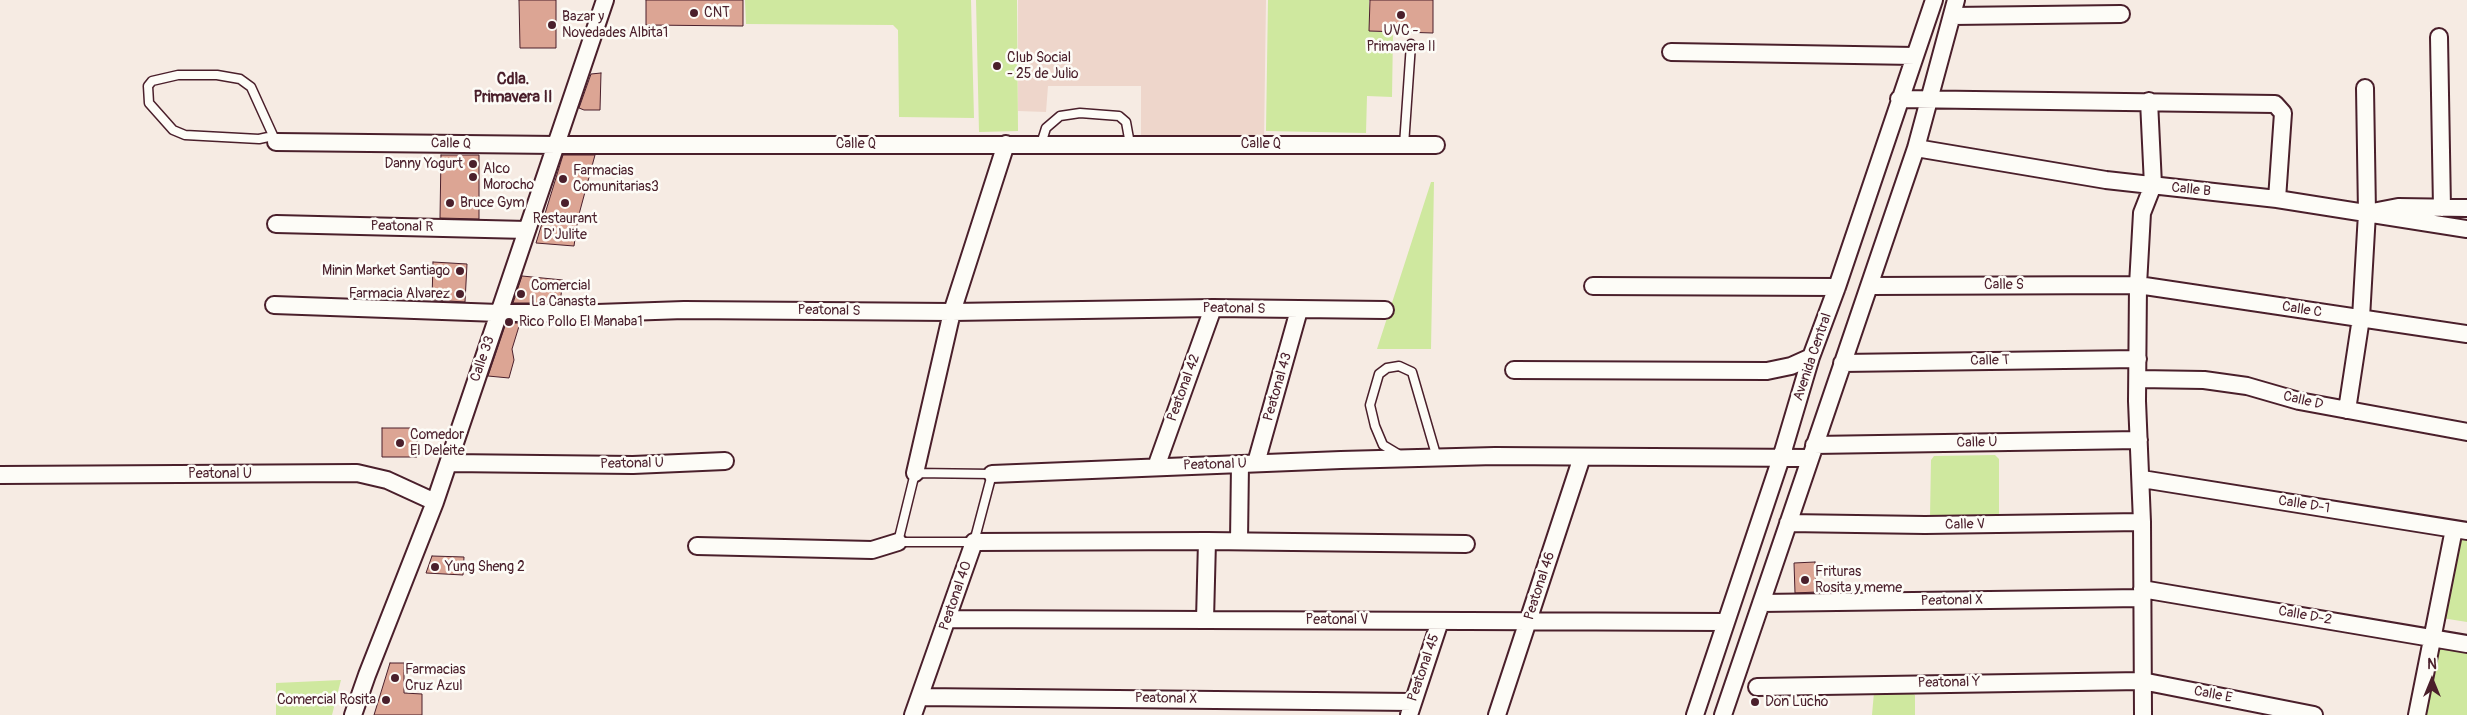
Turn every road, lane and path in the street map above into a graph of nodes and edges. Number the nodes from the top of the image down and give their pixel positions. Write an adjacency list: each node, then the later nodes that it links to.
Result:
1 (605, 0): 15 (street, Calle 33)
2 (1934, 0): 9 (street, Avenida Central)
3 (1956, 0): 5 (street)
4 (2122, 14): 5 (street)
5 (1952, 16): 12 (street)
6 (2439, 37): 24 (street)
7 (1411, 44): 19 (lane)
8 (1671, 52): 9 (street)
9 (1915, 56): 11 (street, Avenida Central)
10 (2365, 88): 26 (street)
11 (1900, 99): 12 (street); 33 (street, Avenida Central)
12 (1928, 101): 13 (street); 21 (street)
13 (2148, 101): 22 (street); 23 (street)
14 (274, 139): 14 (lane); 15 (street, Calle Q)
15 (556, 144): 16 (street, Calle Q); 29 (street, Calle 33)
16 (1006, 144): 17 (street, Calle Q); 38 (street)
17 (1041, 144): 18 (street, Calle Q); 18 (lane)
18 (1130, 144): 19 (street, Calle Q)
19 (1404, 144): 20 (street, Calle Q)
20 (1436, 145)
21 (1916, 148): 22 (street, Calle B); 32 (street)
22 (2153, 185): 23 (street, Calle B); 30 (street)
23 (2277, 199): 26 (street, Calle B)
24 (2442, 208): 25 (street); 26 (street)
25 (2467, 208)
26 (2366, 213): 28 (street, Calle B); 40 (street)
27 (276, 224): 29 (street, Peatonal R)
28 (2467, 229)
29 (527, 230): 39 (street, Calle 33)
30 (2138, 285): 32 (street, Calle S); 40 (street, Calle C); 43 (street)
31 (1593, 286): 33 (street)
32 (1870, 286): 44 (street)
33 (1837, 287): 42 (street, Avenida Central)
34 (274, 305): 39 (street, Peatonal S)
35 (1213, 308): 36 (street, Peatonal S); 38 (street, Peatonal S); 57 (street, Peatonal 42)
36 (1299, 310): 37 (street, Peatonal S); 56 (street, Peatonal 43)
37 (1385, 310)
38 (952, 312): 39 (street, Peatonal S); 58 (street)
39 (499, 313): 55 (street, Calle 33)
40 (2361, 318): 41 (street, Calle C); 47 (street)
41 (2467, 334)
42 (1811, 357): 45 (street); 53 (street, Avenida Central)
43 (2138, 358): 44 (street, Calle T); 46 (street)
44 (1842, 363): 50 (street)
45 (1514, 370)
46 (2138, 379): 47 (street, Calle D); 49 (street)
47 (2347, 410): 48 (street, Calle D)
48 (2467, 432)
49 (2139, 440): 50 (street, Calle U); 61 (street)
50 (1812, 452): 53 (street, Calle U); 64 (street)
51 (1582, 457): 52 (street, Peatonal U); 53 (street, Calle U); 76 (street, Peatonal 46)
52 (1437, 458): 52 (lane); 56 (street, Peatonal U)
53 (1780, 458): 78 (street, Avenida Central)
54 (725, 461): 55 (street, Peatonal U)
55 (448, 462): 62 (street, Calle 33)
56 (1248, 464): 57 (street, Peatonal U); 67 (street, Peatonal 43)
57 (1156, 467): 59 (street, Peatonal U)
58 (915, 473): 59 (lane); 68 (lane)
59 (992, 474): 69 (lane, Peatonal 40)
60 (0, 475): 62 (street, Peatonal U)
61 (2142, 479): 63 (street); 65 (street, Calle D-1)
62 (436, 502): 85 (street, Calle 33)
63 (2142, 522): 64 (street, Calle V); 72 (street)
64 (1788, 523): 73 (street)
65 (2461, 530): 79 (street)
66 (1207, 541): 67 (street); 69 (street); 75 (street)
67 (1239, 541): 70 (street)
68 (898, 542): 69 (lane); 71 (street)
69 (974, 542): 74 (street, Peatonal 40)
70 (1466, 544)
71 (697, 546)
72 (2142, 593): 73 (street, Peatonal X); 79 (street, Calle D-2); 81 (street)
73 (1761, 602): 89 (street)
74 (948, 618): 75 (street, Peatonal V); 83 (street, Peatonal 40)
75 (1205, 620): 77 (street, Peatonal V)
76 (1528, 620): 77 (street, Peatonal V); 78 (street, Peatonal V); 87 (street, Peatonal 46)
77 (1440, 621): 84 (street, Peatonal 45)
78 (1726, 622): 88 (street, Avenida Central)
79 (2433, 638): 80 (street, Calle D-2); 92 (street)
80 (2467, 644)
81 (2142, 681): 82 (street, Peatonal Y); 90 (street); 91 (street, Calle E)
82 (1756, 686)
83 (920, 696): 84 (street, Peatonal X); 86 (street, Peatonal 40)
84 (1411, 709)
85 (354, 715)
86 (913, 715)
87 (1497, 715)
88 (1695, 715)
89 (1723, 715)
90 (2144, 715)
91 (2314, 715)
92 (2417, 715)

